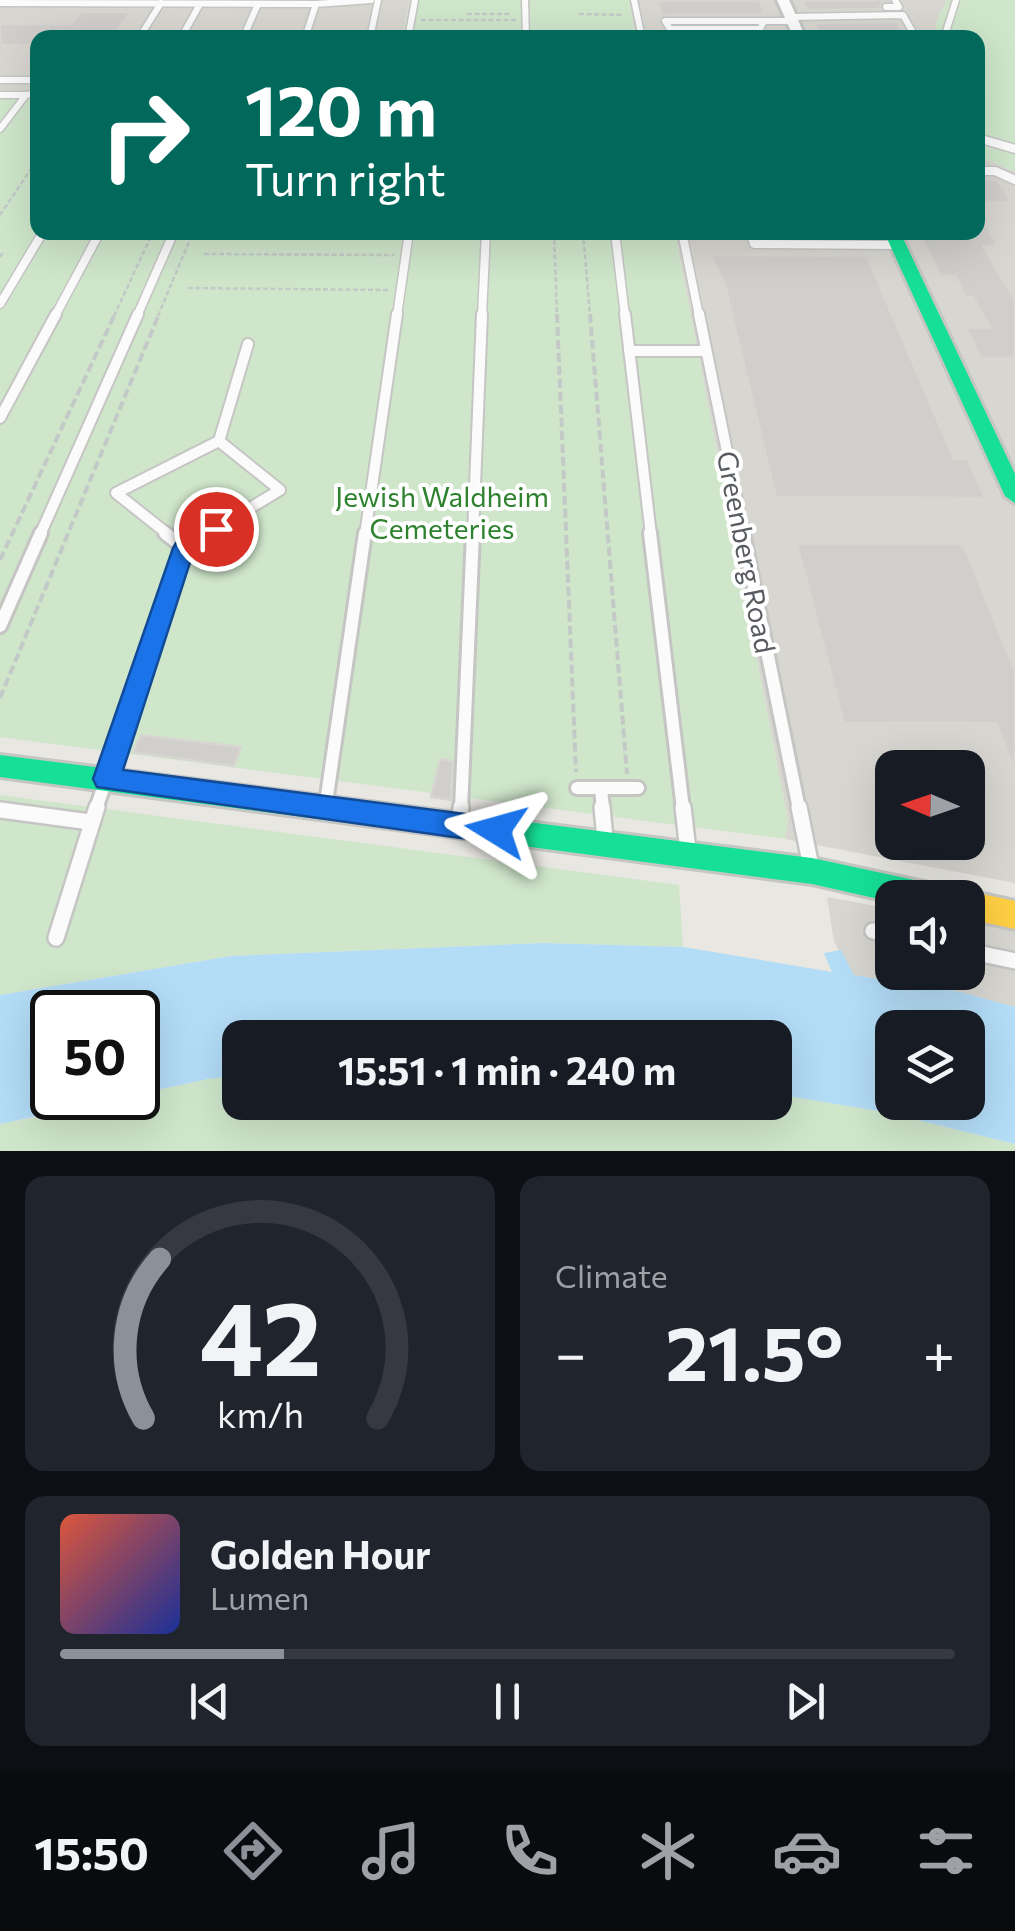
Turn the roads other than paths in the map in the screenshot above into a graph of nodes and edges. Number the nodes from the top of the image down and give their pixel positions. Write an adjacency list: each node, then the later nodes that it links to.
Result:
1 (375, 0): 11 (lane); 18 (lane)
2 (415, 0): 19 (lane)
3 (526, 0): 20 (lane)
4 (634, 0): 21 (lane)
5 (895, 0): 12 (lane)
6 (956, 0): 23 (lane)
7 (0, 3): 8 (lane)
8 (161, 4): 9 (lane); 14 (lane)
9 (200, 4): 10 (lane); 15 (lane)
10 (258, 4): 11 (lane); 16 (lane)
11 (316, 4): 17 (lane)
12 (788, 11): 13 (lane); 22 (lane)
13 (764, 21): 13 (lane)
14 (144, 30)
15 (185, 30)
16 (247, 30)
17 (308, 30)
18 (371, 30)
19 (410, 30)
20 (526, 30)
21 (640, 30)
22 (911, 30)
23 (947, 30)
24 (0, 80): 25 (lane)
25 (30, 80)
26 (0, 94): 28 (lane)
27 (30, 94): 28 (lane)
28 (26, 95): 29 (lane)
29 (0, 128)
30 (985, 140): 31 (lane)
31 (1015, 150)
32 (985, 171): 33 (lane)
33 (1015, 180)
34 (38, 240): 44 (lane)
35 (96, 240): 48 (lane)
36 (170, 240): 52 (lane)
37 (408, 240): 58 (lane)
38 (486, 240): 61 (lane)
39 (616, 240): 46 (lane)
40 (684, 240): 47 (lane, Greenberg Road)
41 (753, 240): 42 (lane)
42 (867, 240)
43 (895, 240): 50 (main road)
44 (0, 304)
45 (248, 344): 49 (lane)
46 (629, 351): 47 (lane); 63 (lane)
47 (706, 351): 64 (lane, Greenberg Road)
48 (0, 418)
49 (219, 441): 51 (lane); 51 (lane)
50 (1015, 496)
51 (184, 548): 54 (lane)
52 (0, 626)
53 (0, 766): 54 (main road)
54 (106, 779): 58 (main road); 60 (lane)
55 (577, 788): 56 (lane)
56 (601, 788): 57 (lane); 62 (lane)
57 (633, 788)
58 (326, 808): 61 (main road)
59 (0, 810): 60 (lane)
60 (90, 822): 68 (lane)
61 (460, 826): 62 (main road)
62 (605, 844): 63 (main road)
63 (688, 855): 64 (main road)
64 (812, 871): 65 (main road)
65 (875, 885)
66 (985, 909): 67 (main road)
67 (1015, 915)
68 (56, 938)
69 (985, 955): 70 (lane)
70 (1015, 961)

